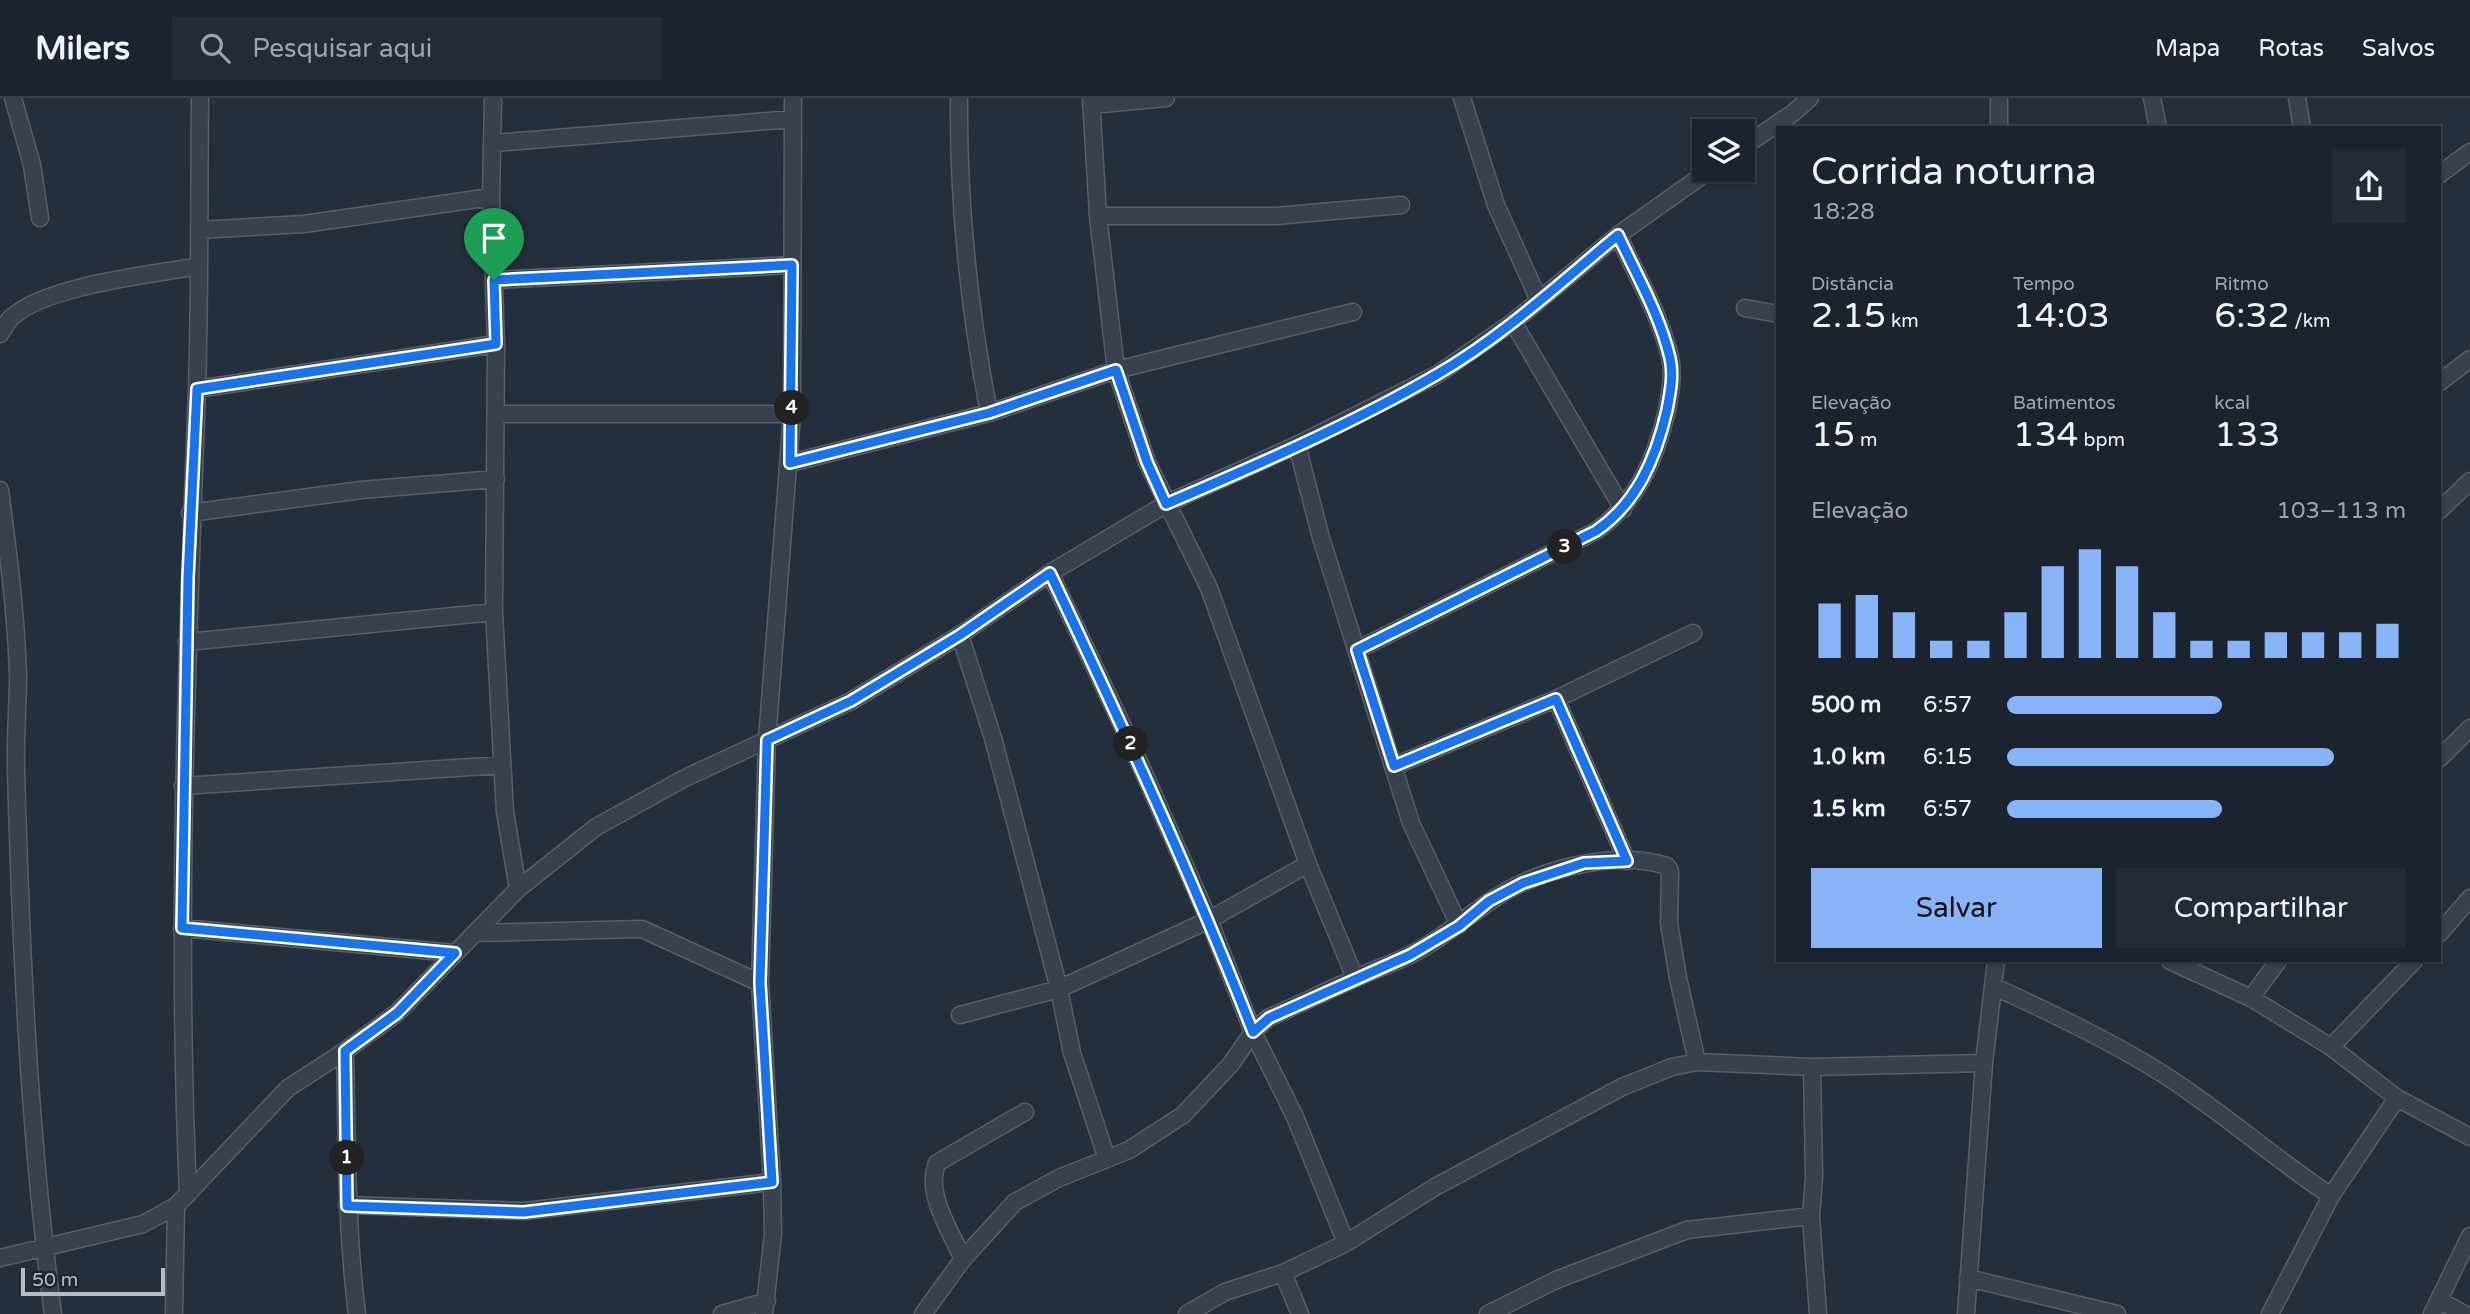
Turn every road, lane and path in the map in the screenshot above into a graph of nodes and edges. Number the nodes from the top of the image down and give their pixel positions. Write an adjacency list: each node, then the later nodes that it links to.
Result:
1 (13, 98): 25 (street)
2 (200, 98): 26 (street)
3 (494, 98): 18 (street)
4 (793, 98): 13 (street)
5 (959, 98): 42 (street)
6 (1166, 98): 12 (street)
7 (1462, 98): 31 (street)
8 (1810, 98): 17 (street)
9 (1999, 98): 14 (street)
10 (2152, 98): 15 (street)
11 (2297, 98): 16 (street)
12 (1091, 102): 24 (street)
13 (793, 119): 18 (street); 28 (street)
14 (1999, 126)
15 (2158, 126)
16 (2302, 126)
17 (1755, 139)
18 (494, 143): 22 (street)
19 (2470, 152): 20 (street)
20 (2441, 173)
21 (1693, 182): 27 (street)
22 (491, 197): 26 (street); 30 (street)
23 (1401, 205): 24 (street)
24 (1098, 216): 39 (street)
25 (40, 218)
26 (199, 230): 29 (street)
27 (1618, 235): 31 (street); 51 (street)
28 (792, 265): 30 (street); 44 (street)
29 (199, 266): 36 (street); 41 (street)
30 (494, 280): 37 (street)
31 (1539, 300): 35 (street)
32 (1745, 308): 34 (street)
33 (1353, 312): 39 (street)
34 (1776, 314)
35 (1513, 322): 45 (street); 51 (street)
36 (0, 334)
37 (496, 344): 41 (street); 43 (street)
38 (2470, 359): 40 (street)
39 (1116, 370): 42 (street); 50 (street)
40 (2441, 381)
41 (197, 389): 53 (street)
42 (989, 413): 46 (street)
43 (496, 414): 44 (street); 47 (street)
44 (792, 414): 46 (street)
45 (1297, 445): 50 (street); 59 (street)
46 (790, 463): 64 (street)
47 (496, 479): 53 (street); 55 (street)
48 (2470, 481): 52 (street)
49 (0, 490): 60 (street)
50 (1166, 504): 54 (street); 70 (street)
51 (1623, 509): 59 (street)
52 (2441, 509)
53 (190, 513): 58 (street)
54 (1050, 573): 57 (street); 73 (street)
55 (494, 612): 58 (street); 66 (street)
56 (1693, 633): 62 (street)
57 (960, 635): 64 (street); 86 (street)
58 (187, 642): 68 (street)
59 (1357, 650): 67 (street)
60 (18, 674): 61 (street); 107 (street)
61 (0, 676)
62 (1556, 699): 67 (street); 69 (street)
63 (2470, 728): 65 (street)
64 (767, 740): 71 (street); 84 (street)
65 (2441, 757)
66 (501, 765): 68 (street); 71 (street)
67 (1394, 766): 74 (street)
68 (183, 786): 75 (street)
69 (1627, 861): 74 (street); 92 (street)
70 (1308, 864): 73 (street); 83 (street)
71 (518, 890): 77 (street)
72 (2470, 898): 76 (street)
73 (1209, 920): 86 (street); 89 (street)
74 (1459, 926): 83 (street)
75 (182, 928): 78 (street); 100 (street)
76 (2441, 932)
77 (475, 933): 78 (street); 84 (street)
78 (455, 953): 91 (street)
79 (1996, 962): 85 (street)
80 (2173, 962): 87 (street)
81 (2277, 962): 87 (street)
82 (2413, 962): 90 (street)
83 (1355, 978): 89 (street)
84 (760, 983): 99 (street)
85 (1993, 986): 93 (street); 101 (street)
86 (1059, 989): 88 (street); 98 (street)
87 (2251, 998): 90 (street)
88 (960, 1014)
89 (1253, 1032): 98 (street); 106 (street)
90 (2330, 1047): 95 (street)
91 (345, 1051): 100 (street); 103 (street)
92 (1697, 1062): 94 (street); 106 (street)
93 (1984, 1063): 94 (street); 111 (street)
94 (1812, 1067): 104 (street)
95 (2397, 1098): 97 (street); 101 (street)
96 (1025, 1112): 109 (street)
97 (2470, 1137)
98 (1107, 1159): 109 (street)
99 (772, 1182): 103 (street); 112 (street)
100 (188, 1194): 102 (street)
101 (2331, 1196): 125 (street)
102 (176, 1206): 107 (street); 115 (street)
103 (347, 1206): 116 (street)
104 (1811, 1216): 121 (street); 122 (street)
105 (2470, 1236): 113 (street)
106 (1346, 1242): 110 (street)
107 (44, 1248): 108 (street); 114 (street)
108 (0, 1258)
109 (963, 1259): 118 (street)
110 (1283, 1273): 119 (street); 120 (street)
111 (1968, 1278): 123 (street); 124 (street)
112 (765, 1307): 117 (street)
113 (2435, 1307): 126 (street)
114 (52, 1314)
115 (174, 1314)
116 (357, 1314)
117 (722, 1314)
118 (923, 1314)
119 (1187, 1314)
120 (1300, 1314)
121 (1489, 1314)
122 (1818, 1314)
123 (1966, 1314)
124 (2117, 1314)
125 (2270, 1314)
126 (2464, 1314)

